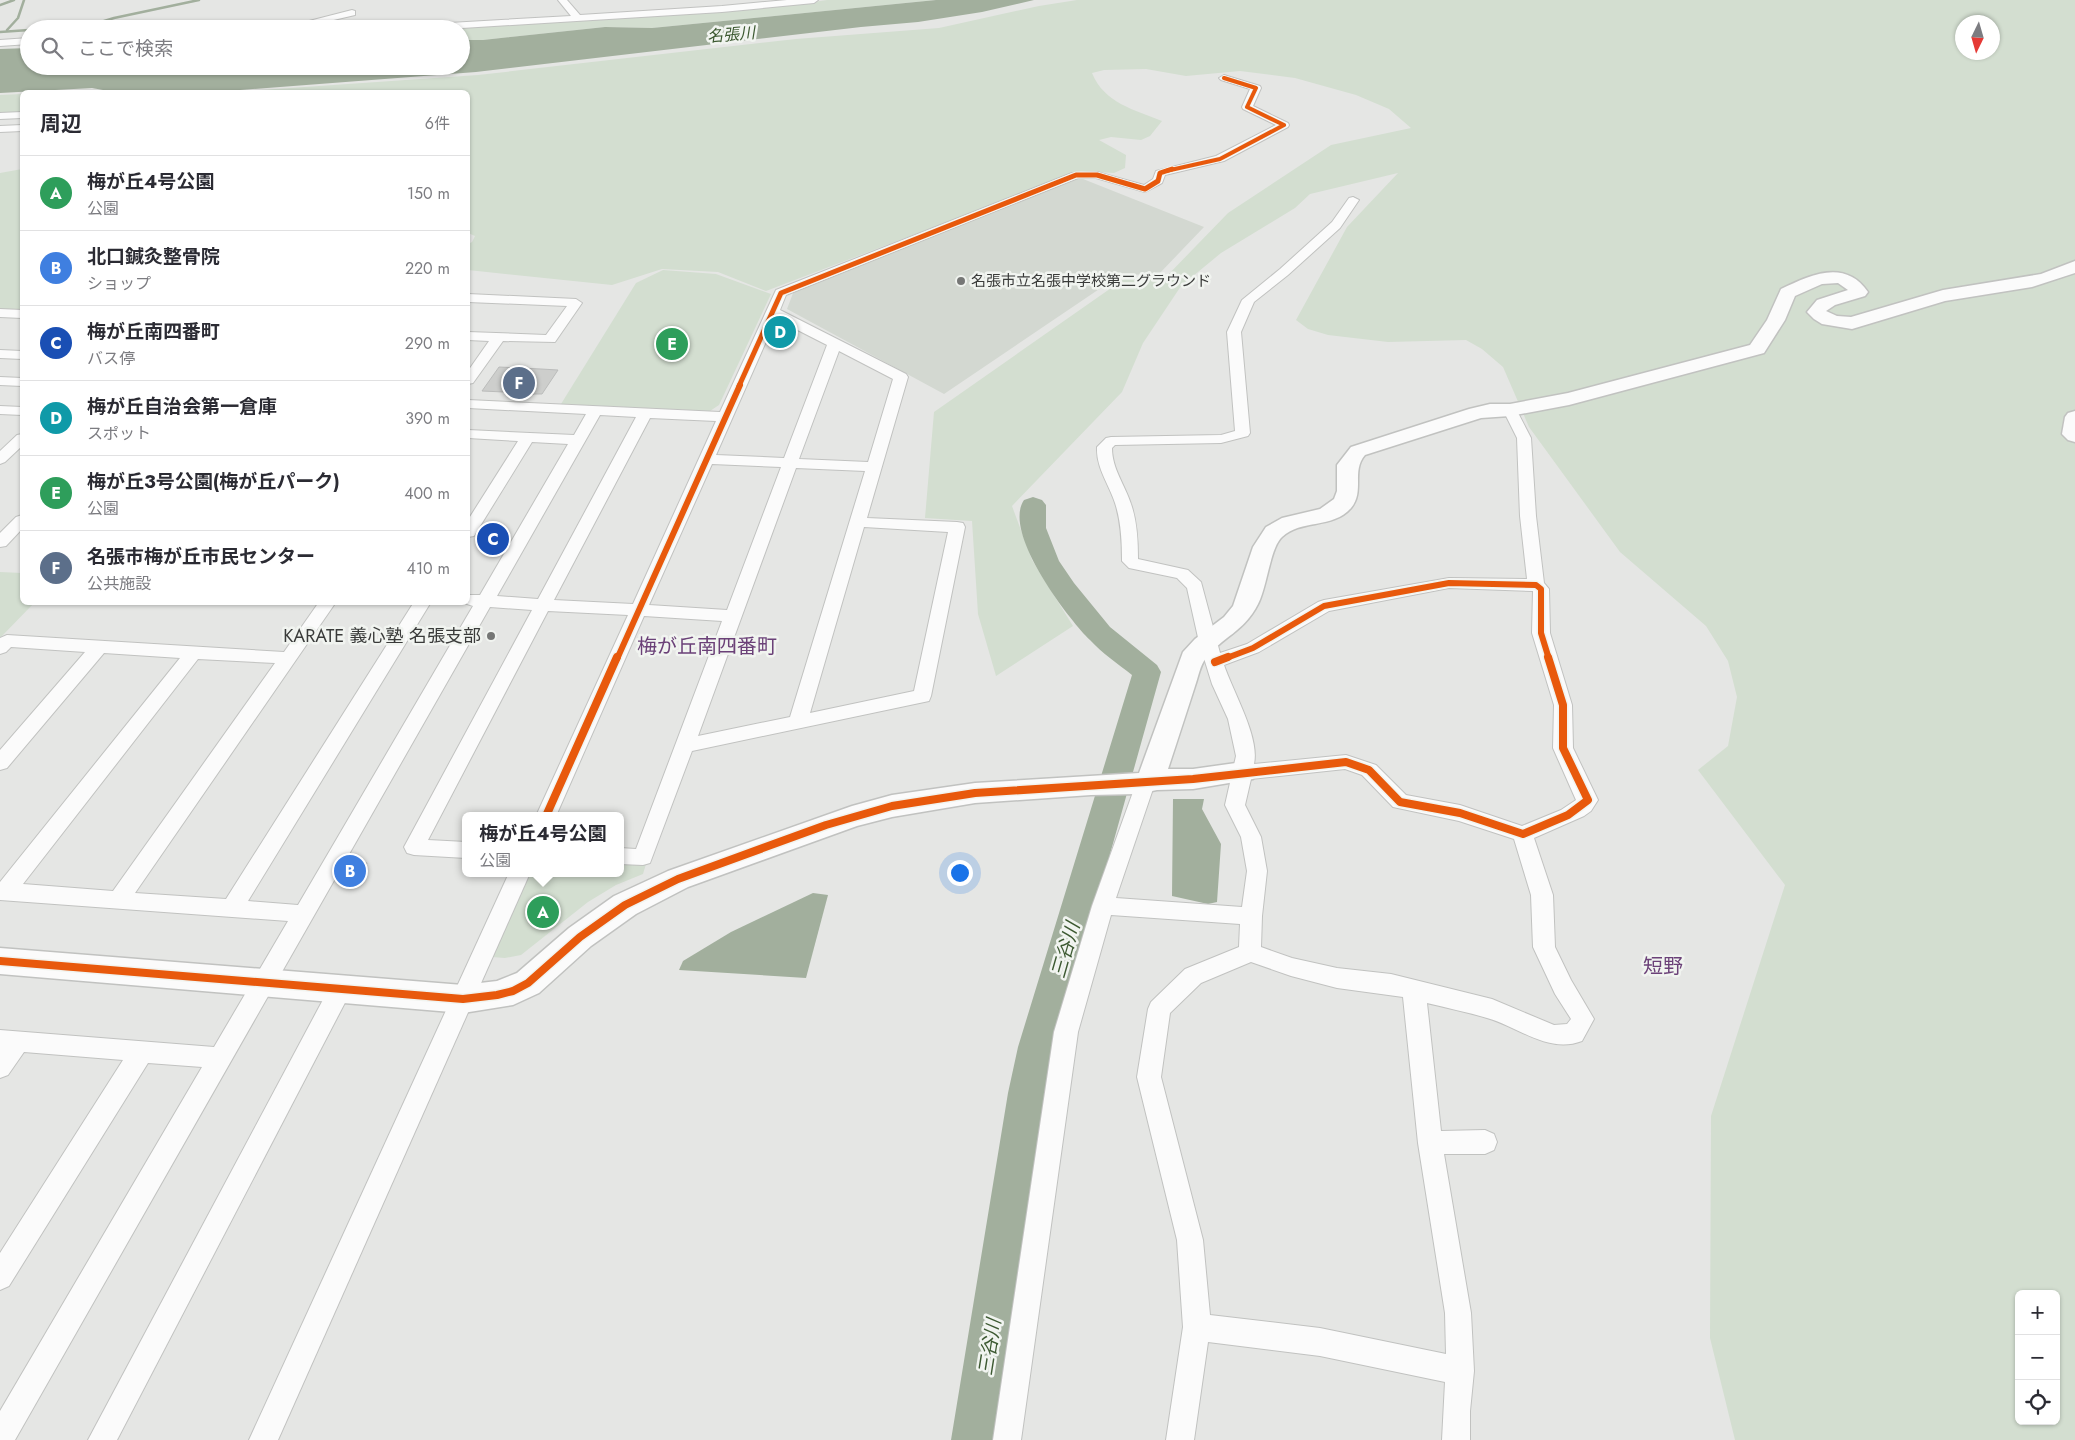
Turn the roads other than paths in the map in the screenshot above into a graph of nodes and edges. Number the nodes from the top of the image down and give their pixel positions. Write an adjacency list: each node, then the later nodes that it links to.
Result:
1 (562, 0): 4 (street)
2 (814, 0): 4 (street)
3 (352, 13): 5 (street)
4 (577, 17): 6 (street)
5 (321, 20)
6 (470, 24)
7 (20, 42): 8 (street)
8 (0, 43)
9 (1224, 78): 17 (street)
10 (20, 115): 11 (street)
11 (0, 116)
12 (20, 128): 13 (street)
13 (0, 129)
14 (1353, 200): 56 (street)
15 (2075, 266): 30 (street)
16 (470, 298): 21 (street)
17 (773, 312): 22 (street); 34 (street)
18 (0, 313): 19 (street)
19 (20, 314)
20 (470, 336): 21 (street)
21 (499, 337): 25 (street)
22 (835, 344): 43 (street); 44 (street)
23 (0, 354): 24 (street)
24 (20, 355)
25 (470, 375)
26 (0, 381): 27 (street)
27 (20, 382)
28 (470, 404): 32 (street)
29 (0, 410): 31 (street)
30 (1510, 410): 49 (street); 56 (street)
31 (20, 411)
32 (595, 411): 33 (street); 40 (street)
33 (645, 413): 34 (street); 53 (street)
34 (726, 417): 42 (street)
35 (2075, 417): 37 (street)
36 (470, 434): 38 (street)
37 (2075, 436)
38 (528, 437): 40 (street); 47 (street)
39 (20, 440): 41 (street)
40 (578, 440): 50 (street)
41 (0, 459)
42 (707, 459): 43 (street); 54 (street)
43 (789, 463): 44 (street); 55 (street)
44 (874, 467): 46 (street)
45 (20, 522): 48 (street)
46 (858, 522): 62 (street); 62 (street)
47 (470, 529)
48 (0, 542)
49 (1536, 585): 61 (street); 68 (street)
50 (476, 601): 53 (street); 76 (street)
51 (326, 605): 60 (street)
52 (421, 605): 75 (street)
53 (544, 605): 54 (street); 69 (street)
54 (638, 611): 55 (street); 67 (street)
55 (732, 616): 63 (street)
56 (1208, 642): 61 (street); 66 (street)
57 (100, 646): 58 (street); 59 (street); 64 (street)
58 (0, 648)
59 (194, 652): 60 (street); 72 (street)
60 (288, 658): 73 (street)
61 (1215, 662): 65 (street)
62 (798, 722): 63 (street)
63 (683, 746): 70 (street)
64 (0, 763)
65 (1243, 772): 66 (street); 68 (street); 77 (street)
66 (1144, 783): 74 (street); 83 (street)
67 (548, 812)
68 (1522, 834): 82 (street)
69 (462, 850)
70 (624, 856)
71 (518, 877): 83 (street)
72 (3, 891): 73 (street)
73 (119, 899): 75 (street)
74 (1104, 906): 77 (street); 96 (street)
75 (232, 908): 76 (street)
76 (305, 914): 80 (street)
77 (1251, 916): 78 (street)
78 (1250, 952): 82 (street); 91 (street)
79 (0, 961): 80 (street)
80 (264, 982): 81 (street); 86 (street)
81 (341, 988): 83 (street); 94 (street)
82 (1414, 990): 89 (street)
83 (463, 999): 95 (street)
84 (9, 1041): 85 (street); 87 (street)
85 (142, 1052): 86 (street); 90 (street)
86 (220, 1058): 93 (street)
87 (0, 1067)
88 (1485, 1142): 89 (street)
89 (1430, 1143): 92 (street)
90 (0, 1277)
91 (1197, 1328): 92 (street); 97 (street)
92 (1460, 1370): 98 (street)
93 (0, 1438)
94 (102, 1440)
95 (263, 1440)
96 (1006, 1440)
97 (1180, 1440)
98 (1456, 1440)

